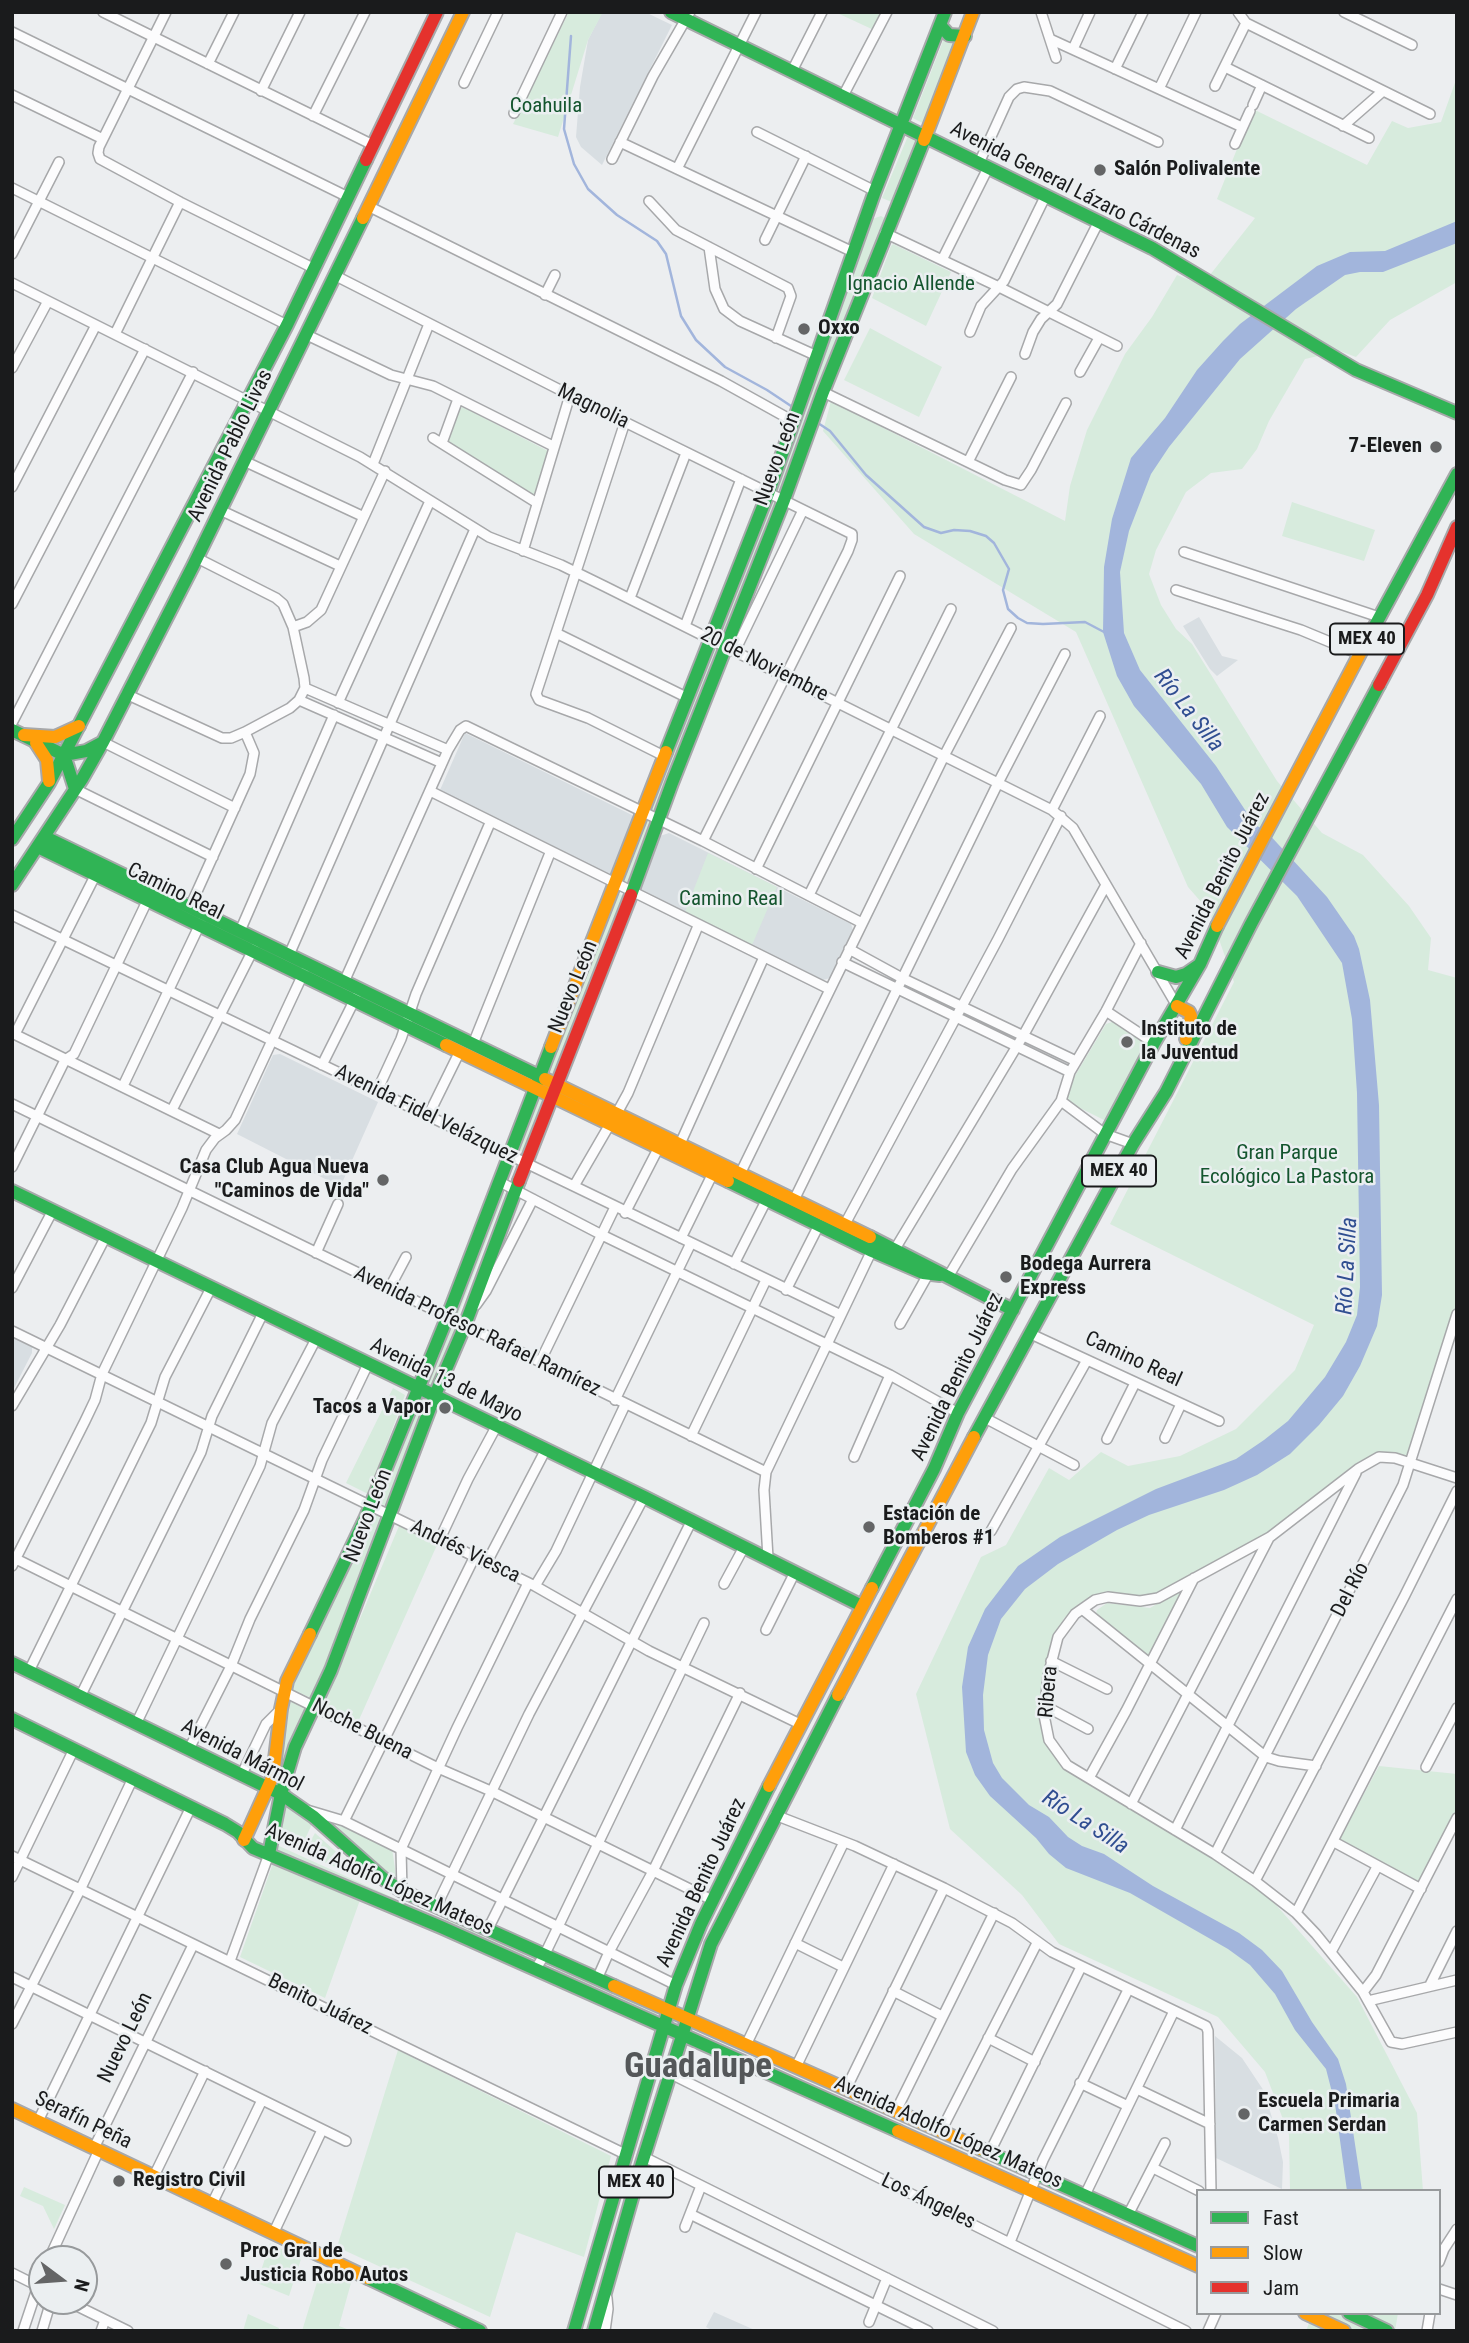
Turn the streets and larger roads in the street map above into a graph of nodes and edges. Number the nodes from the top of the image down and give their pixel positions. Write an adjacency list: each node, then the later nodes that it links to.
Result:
1 (103, 12): 27 (street)
2 (166, 12): 27 (street)
3 (234, 12): 33 (street)
4 (300, 12): 42 (street)
5 (365, 12): 48 (street)
6 (437, 12): 59 (street, Avenida Pablo Livas)
7 (463, 12): 73 (street, Avenida Pablo Livas)
8 (498, 12): 37 (street)
9 (562, 12): 46 (street)
10 (671, 12): 22 (street, Avenida General Lázaro Cárdenas)
11 (755, 12): 29 (street)
12 (822, 12): 36 (street)
13 (887, 12): 45 (street)
14 (945, 12): 24 (street, Nuevo León)
15 (1041, 12): 28 (street)
16 (1090, 12): 31 (street)
17 (1143, 12): 35 (street)
18 (1196, 12): 41 (street)
19 (1238, 12): 23 (street)
20 (1344, 12): 30 (street)
21 (970, 14): 26 (street, Nuevo León)
22 (688, 16): 29 (street, Avenida General Lázaro Cárdenas); 56 (street)
23 (1246, 23): 34 (street); 43 (street)
24 (940, 25): 26 (street); 49 (street, Nuevo León)
25 (12, 32): 40 (street)
26 (965, 36): 53 (street, Nuevo León)
27 (153, 37): 33 (street); 40 (street)
28 (1050, 38): 31 (street); 32 (street)
29 (738, 45): 36 (street, Avenida General Lázaro Cárdenas); 64 (street)
30 (1412, 45)
31 (1073, 49): 35 (street)
32 (1056, 58)
33 (208, 64): 42 (street)
34 (1225, 67): 38 (street); 39 (street)
35 (1115, 69): 41 (street)
36 (792, 71): 45 (street, Avenida General Lázaro Cárdenas)
37 (464, 83)
38 (1262, 85): 50 (street); 51 (street)
39 (1215, 86)
40 (128, 89): 55 (street); 67 (street)
41 (1159, 89): 51 (street)
42 (261, 91): 48 (street)
43 (1383, 91): 47 (street); 50 (street)
44 (12, 95): 55 (street)
45 (843, 96): 49 (street, Avenida General Lázaro Cárdenas)
46 (514, 113)
47 (1430, 114)
48 (313, 116): 59 (street)
49 (902, 125): 53 (street, Avenida General Lázaro Cárdenas); 66 (street, Nuevo León)
50 (1343, 126): 54 (street)
51 (1242, 127): 58 (street)
52 (757, 132): 60 (street)
53 (925, 137): 63 (street, Avenida General Lázaro Cárdenas); 74 (street, Nuevo León)
54 (1370, 138)
55 (103, 139): 71 (street)
56 (620, 142): 61 (street); 64 (street)
57 (1158, 142): 63 (street)
58 (1235, 144)
59 (373, 145): 67 (street, Avenida Pablo Livas)
60 (806, 156): 66 (street); 75 (street)
61 (612, 159)
62 (58, 162): 70 (street)
63 (984, 166): 68 (street, Avenida General Lázaro Cárdenas); 85 (street)
64 (677, 169): 75 (street)
65 (12, 188): 70 (street)
66 (875, 191): 72 (street, Nuevo León)
67 (348, 197): 86 (street, Avenida Pablo Livas)
68 (1045, 197): 76 (street, Avenida General Lázaro Cárdenas); 90 (street)
69 (649, 201): 81 (street)
70 (39, 202): 78 (street); 84 (street)
71 (180, 202): 84 (street); 86 (street)
72 (870, 205): 74 (street); 82 (street, Nuevo León)
73 (370, 207): 88 (street, Avenida Pablo Livas); 91 (street)
74 (893, 213): 79 (street, Nuevo León)
75 (777, 215): 80 (street); 82 (street)
76 (1098, 223): 93 (street); 117 (street, Avenida General Lázaro Cárdenas)
77 (12, 228): 78 (street)
78 (23, 233): 83 (street)
79 (885, 233): 85 (street); 111 (street, Nuevo León)
80 (765, 240)
81 (709, 247): 100 (street); 100 (street)
82 (853, 252): 105 (street, Nuevo León)
83 (12, 254)
84 (152, 257): 96 (street); 98 (street)
85 (942, 260): 90 (street)
86 (314, 270): 96 (street, Avenida Pablo Livas)
87 (555, 275): 91 (street)
88 (336, 276): 94 (street, Magnolia); 99 (street, Avenida Pablo Livas)
89 (12, 283): 92 (street, 20 de Noviembre)
90 (999, 287): 93 (street); 97 (street)
91 (545, 295): 118 (street)
92 (48, 300): 95 (street, 20 de Noviembre); 106 (street)
93 (1048, 313): 101 (street); 104 (street)
94 (429, 324): 110 (street); 112 (street, Magnolia)
95 (96, 325): 98 (street, 20 de Noviembre); 130 (street)
96 (287, 325): 113 (street, Avenida Pablo Livas)
97 (970, 332)
98 (115, 334): 103 (street, 20 de Noviembre)
99 (307, 335): 110 (street); 116 (street, Avenida Pablo Livas)
100 (776, 338): 105 (street)
101 (1099, 338): 102 (street); 108 (street)
102 (1117, 346)
103 (145, 349): 107 (street, 20 de Noviembre); 148 (street)
104 (1025, 354)
105 (817, 356): 118 (street, Nuevo León)
106 (12, 368)
107 (193, 372): 113 (street, 20 de Noviembre); 168 (street)
108 (1080, 372)
109 (1011, 377): 125 (street)
110 (407, 379): 114 (street); 126 (street)
111 (823, 392): 125 (street); 132 (street, Nuevo León)
112 (570, 395): 119 (street, Magnolia); 122 (street)
113 (247, 399): 116 (street, 20 de Noviembre); 169 (street, Avenida Pablo Livas)
114 (458, 399): 121 (street); 122 (street)
115 (1066, 403): 125 (street)
116 (270, 411): 124 (street, Avenida Pablo Livas); 126 (street, 20 de Noviembre)
117 (1457, 412)
118 (793, 421): 131 (street, Nuevo León)
119 (625, 422): 123 (street, Magnolia); 144 (street)
120 (433, 438): 121 (street)
121 (442, 443): 134 (street)
122 (553, 446): 134 (street)
123 (686, 453): 129 (street, Magnolia); 147 (street)
124 (244, 461): 135 (street, Avenida Pablo Livas); 137 (street)
125 (968, 462)
126 (373, 464): 127 (street, 20 de Noviembre)
127 (385, 471): 133 (street, 20 de Noviembre); 137 (street)
128 (1457, 474): 150 (street, Avenida Benito Juárez / MEX 40)
129 (741, 479): 131 (street, Magnolia); 151 (street)
130 (12, 487)
131 (769, 491): 132 (street, Magnolia); 155 (street, Nuevo León)
132 (784, 500): 136 (street, Magnolia); 156 (street, Nuevo León)
133 (430, 501): 139 (street, 20 de Noviembre); 164 (street)
134 (537, 502): 140 (street)
135 (220, 510): 142 (street, Avenida Pablo Livas); 143 (street)
136 (803, 510): 156 (street); 159 (street, Magnolia)
137 (362, 516): 143 (street)
138 (1457, 527): 248 (street, Avenida Benito Juárez / MEX 40)
139 (475, 529): 140 (street, 20 de Noviembre); 170 (street)
140 (523, 551): 144 (street, 20 de Noviembre)
141 (1184, 552): 150 (street)
142 (197, 558): 152 (street); 161 (street, Avenida Pablo Livas)
143 (340, 566): 152 (street)
144 (576, 573): 147 (street, 20 de Noviembre); 154 (street)
145 (900, 576): 165 (street)
146 (1176, 590): 158 (street)
147 (630, 598): 151 (street, 20 de Noviembre)
148 (12, 604)
149 (951, 609): 171 (street)
150 (1379, 617): 158 (street, Avenida Benito Juárez / MEX 40)
151 (685, 625): 155 (street, 20 de Noviembre)
152 (293, 627): 160 (street)
153 (1011, 628): 179 (street)
154 (556, 633): 162 (street); 178 (street)
155 (710, 639): 156 (street, 20 de Noviembre); 162 (street, Nuevo León)
156 (730, 648): 159 (street, 20 de Noviembre); 189 (street, Nuevo León)
157 (1065, 654): 182 (street)
158 (1359, 654): 217 (street, Avenida Benito Juárez / MEX 40)
159 (785, 676): 165 (street, 20 de Noviembre); 192 (street)
160 (304, 688): 163 (street); 164 (street)
161 (126, 694): 172 (street); 175 (street, Avenida Pablo Livas)
162 (686, 698): 178 (street, Nuevo León)
163 (299, 700): 166 (street); 172 (street)
164 (338, 703): 170 (street)
165 (838, 703): 171 (street, 20 de Noviembre); 196 (street)
166 (334, 715): 174 (street); 209 (street)
167 (1100, 716): 186 (street)
168 (12, 723)
169 (79, 726): 173 (street); 177 (street, Avenida Pablo Livas)
170 (389, 726): 174 (street); 176 (street)
171 (890, 729): 179 (street, 20 de Noviembre); 203 (street)
172 (245, 732): 185 (street)
173 (23, 735): 177 (street); 181 (street)
174 (384, 737): 180 (street); 214 (street)
175 (103, 742): 177 (street); 183 (street, Avenida Pablo Livas); 185 (street)
176 (448, 750): 180 (street); 187 (street)
177 (64, 755): 181 (street, Avenida Pablo Livas); 183 (street)
178 (664, 756): 187 (street, Nuevo León)
179 (944, 756): 182 (street, 20 de Noviembre); 207 (street)
180 (442, 763): 184 (street)
181 (49, 783): 191 (street, Avenida Pablo Livas)
182 (998, 783): 186 (street, 20 de Noviembre); 221 (street)
183 (75, 789): 193 (street, Avenida Pablo Livas); 195 (street)
184 (429, 791): 190 (street); 222 (street)
185 (235, 808): 195 (street)
186 (1052, 810): 188 (street, 20 de Noviembre)
187 (642, 813): 189 (street); 198 (street, Nuevo León)
188 (1061, 816): 200 (street, 20 de Noviembre); 227 (street)
189 (657, 821): 192 (street); 201 (street, Nuevo León)
190 (490, 823): 194 (street); 232 (street)
191 (13, 836)
192 (703, 841): 196 (street)
193 (41, 842): 197 (street, Camino Real); 199 (street, Avenida Pablo Livas)
194 (550, 853): 198 (street); 237 (street)
195 (213, 857): 204 (street)
196 (756, 869): 203 (street)
197 (99, 870): 202 (street, Camino Real); 210 (street)
198 (614, 884): 201 (street); 244 (street, Nuevo León)
199 (12, 885)
200 (1107, 885): 211 (street, 20 de Noviembre); 234 (street)
201 (632, 893): 208 (street); 246 (street, Nuevo León)
202 (150, 895): 204 (street, Camino Real); 206 (street, Camino Real); 218 (street)
203 (809, 895): 207 (street)
204 (190, 907): 206 (street, Camino Real)
205 (12, 915): 210 (street, Avenida Fidel Velázquez)
206 (202, 920): 209 (street, Camino Real); 212 (street, Camino Real); 225 (street)
207 (862, 923): 213 (street)
208 (698, 926): 215 (street); 254 (street)
209 (240, 931): 212 (street, Camino Real)
210 (62, 939): 218 (street, Avenida Fidel Velázquez); 233 (street)
211 (1141, 943): 220 (street, 20 de Noviembre); 229 (street)
212 (256, 946): 214 (street, Camino Real); 219 (street, Camino Real); 230 (street)
213 (849, 949): 216 (street); 221 (street)
214 (289, 955): 219 (street, Camino Real)
215 (764, 957): 224 (street); 258 (street)
216 (842, 962): 223 (street); 224 (street)
217 (1200, 964): 220 (street); 228 (street, Avenida Benito Juárez / MEX 40)
218 (115, 965): 225 (street, Avenida Fidel Velázquez); 240 (street)
219 (305, 970): 222 (street, Camino Real); 226 (street, Camino Real); 235 (street)
220 (1158, 972): 228 (street, 20 de Noviembre)
221 (902, 978): 223 (street); 227 (street)
222 (344, 982): 226 (street, Camino Real)
223 (897, 988): 231 (street); 272 (street)
224 (829, 989): 264 (street)
225 (168, 990): 230 (street, Avenida Fidel Velázquez); 245 (street)
226 (357, 995): 232 (street, Camino Real); 242 (street)
227 (962, 1006): 231 (street); 234 (street)
228 (1177, 1006): 236 (street, Avenida Benito Juárez / MEX 40); 248 (street)
229 (1105, 1011): 236 (street); 241 (street)
230 (220, 1015): 235 (street, Avenida Fidel Velázquez); 251 (street)
231 (957, 1017): 238 (street); 278 (street)
232 (408, 1019): 237 (street, Camino Real); 239 (street, Camino Real); 247 (street)
233 (13, 1033): 240 (street)
234 (1023, 1036): 238 (street); 241 (street)
235 (272, 1041): 242 (street, Avenida Fidel Velázquez); 255 (street)
236 (1154, 1043): 256 (street, Avenida Benito Juárez / MEX 40)
237 (473, 1044): 244 (street, Camino Real)
238 (1016, 1046): 243 (street); 284 (street)
239 (460, 1051): 244 (street, Camino Real); 253 (street)
240 (65, 1060): 245 (street); 252 (street)
241 (1076, 1061): 243 (street)
242 (322, 1065): 247 (street, Avenida Fidel Velázquez)
243 (1070, 1072): 249 (street)
244 (538, 1082): 246 (street, Camino Real); 260 (street, Nuevo León)
245 (122, 1086): 251 (street)
246 (554, 1090): 254 (street, Camino Real); 261 (street, Nuevo León)
247 (377, 1091): 253 (street, Avenida Fidel Velázquez)
248 (1166, 1092): 259 (street, Avenida Benito Juárez / MEX 40)
249 (1060, 1101): 256 (street); 290 (street)
250 (12, 1104): 252 (street, Avenida Profesor Rafael Ramírez)
251 (172, 1111): 255 (street)
252 (37, 1116): 262 (street); 269 (street, Avenida Profesor Rafael Ramírez)
253 (428, 1116): 260 (street, Avenida Fidel Velázquez)
254 (613, 1119): 257 (street, Camino Real); 266 (street)
255 (219, 1134): 269 (street)
256 (1105, 1134): 259 (street); 297 (street, Avenida Benito Juárez / MEX 40)
257 (661, 1142): 258 (street, Camino Real); 263 (street, Camino Real); 276 (street)
258 (680, 1144): 263 (street, Camino Real)
259 (1133, 1144): 305 (street, Avenida Benito Juárez / MEX 40)
260 (511, 1156): 261 (street, Avenida Fidel Velázquez); 265 (street, Nuevo León)
261 (526, 1164): 266 (street, Avenida Fidel Velázquez); 267 (street, Nuevo León)
262 (12, 1167)
263 (715, 1169): 264 (street, Camino Real); 270 (street, Camino Real); 281 (street)
264 (740, 1174): 270 (street, Camino Real)
265 (500, 1182): 267 (street); 301 (street, Nuevo León)
266 (574, 1186): 274 (street, Avenida Fidel Velázquez)
267 (515, 1189): 271 (street); 302 (street, Nuevo León)
268 (12, 1191): 275 (street, Avenida 13 de Mayo)
269 (189, 1192): 285 (street, Avenida Profesor Rafael Ramírez); 287 (street)
270 (769, 1195): 272 (street, Camino Real); 277 (street, Camino Real); 288 (street)
271 (533, 1199): 279 (street); 302 (street)
272 (794, 1200): 277 (street, Camino Real)
273 (338, 1204): 285 (street)
274 (615, 1207): 276 (street, Avenida Fidel Velázquez); 279 (street)
275 (53, 1210): 280 (street, Avenida 13 de Mayo); 292 (street)
276 (625, 1213): 281 (street, Avenida Fidel Velázquez)
277 (821, 1220): 278 (street, Camino Real); 283 (street, Camino Real); 295 (street)
278 (845, 1224): 283 (street, Camino Real)
279 (601, 1235): 289 (street); 310 (street)
280 (106, 1236): 287 (street, Avenida 13 de Mayo); 308 (street)
281 (681, 1238): 282 (street, Avenida Fidel Velázquez)
282 (691, 1243): 288 (street, Avenida Fidel Velázquez); 289 (street)
283 (874, 1246): 284 (street, Camino Real); 290 (street, Camino Real); 300 (street)
284 (895, 1249): 290 (street, Camino Real)
285 (316, 1253): 294 (street, Avenida Profesor Rafael Ramírez)
286 (406, 1257): 294 (street)
287 (156, 1261): 293 (street, Avenida 13 de Mayo); 312 (street)
288 (734, 1264): 291 (street, Avenida Fidel Velázquez)
289 (677, 1272): 296 (street); 317 (street)
290 (937, 1274): 297 (street, Camino Real); 303 (street)
291 (766, 1280): 295 (street, Avenida Fidel Velázquez); 296 (street)
292 (12, 1288)
293 (211, 1288): 298 (street, Avenida 13 de Mayo); 318 (street)
294 (389, 1289): 301 (street, Avenida Profesor Rafael Ramírez)
295 (786, 1290): 300 (street, Avenida Fidel Velázquez)
296 (752, 1308): 307 (street); 327 (street)
297 (1013, 1310): 322 (street, Avenida Benito Juárez / MEX 40)
298 (263, 1313): 306 (street, Avenida 13 de Mayo); 325 (street)
299 (1457, 1314): 334 (street, Del Río)
300 (841, 1315): 307 (street)
301 (447, 1318): 302 (street, Avenida Profesor Rafael Ramírez); 315 (street, Nuevo León)
302 (467, 1320): 310 (street, Avenida Profesor Rafael Ramírez); 316 (street, Nuevo León)
303 (900, 1324)
304 (12, 1331): 308 (street, Andrés Viesca)
305 (1031, 1334): 309 (street, Camino Real); 323 (street, Avenida Benito Juárez / MEX 40)
306 (316, 1339): 311 (street, Avenida 13 de Mayo); 332 (street)
307 (828, 1344): 313 (street); 337 (street)
308 (46, 1348): 312 (street, Andrés Viesca); 321 (street)
309 (1087, 1360): 314 (street, Camino Real); 330 (street)
310 (540, 1362): 317 (street, Avenida Profesor Rafael Ramírez)
311 (368, 1364): 315 (street, Avenida 13 de Mayo); 339 (street)
312 (102, 1374): 318 (street, Andrés Viesca); 354 (street)
313 (890, 1375): 322 (street); 333 (street)
314 (1135, 1383): 319 (street, Camino Real); 329 (street)
315 (419, 1388): 316 (street, Avenida 13 de Mayo); 343 (street, Nuevo León)
316 (435, 1395): 326 (street, Avenida 13 de Mayo); 344 (street, Nuevo León)
317 (615, 1400): 320 (street, Avenida Profesor Rafael Ramírez)
318 (158, 1401): 325 (street, Andrés Viesca); 360 (street)
319 (1181, 1404): 324 (street, Camino Real); 328 (street)
320 (625, 1405): 327 (street, Avenida Profesor Rafael Ramírez); 338 (street)
321 (12, 1406)
322 (958, 1413): 348 (street, Avenida Benito Juárez / MEX 40)
323 (985, 1418): 330 (street); 351 (street, Avenida Benito Juárez / MEX 40)
324 (1219, 1421)
325 (209, 1426): 332 (street, Andrés Viesca); 364 (street)
326 (496, 1427): 331 (street, Avenida 13 de Mayo); 349 (street)
327 (691, 1436): 337 (street, Avenida Profesor Rafael Ramírez)
328 (1165, 1438)
329 (1107, 1439)
330 (1039, 1447): 335 (street); 346 (street)
331 (545, 1451): 338 (street, Avenida 13 de Mayo); 355 (street)
332 (262, 1453): 339 (street, Andrés Viesca); 368 (street)
333 (855, 1457)
334 (1411, 1463): 336 (street); 340 (street); 393 (street, Del Río)
335 (1074, 1465)
336 (1358, 1469): 347 (street); 388 (street)
337 (766, 1472): 353 (street)
338 (593, 1473): 342 (street, Avenida 13 de Mayo); 358 (street)
339 (316, 1478): 343 (street, Andrés Viesca); 373 (street)
340 (1457, 1478)
341 (1457, 1491): 394 (street)
342 (644, 1497): 345 (street, Avenida 13 de Mayo); 365 (street)
343 (371, 1506): 344 (street, Andrés Viesca); 377 (street, Nuevo León)
344 (391, 1516): 349 (street, Andrés Viesca); 381 (street, Nuevo León)
345 (691, 1522): 350 (street, Avenida 13 de Mayo); 369 (street)
346 (991, 1531)
347 (1270, 1537): 357 (street); 379 (street)
348 (897, 1540): 351 (street); 362 (street, Avenida Benito Juárez / MEX 40)
349 (439, 1541): 352 (street, Andrés Viesca)
350 (744, 1547): 353 (street, Avenida 13 de Mayo); 359 (street)
351 (914, 1548): 405 (street, Avenida Benito Juárez / MEX 40)
352 (474, 1558): 355 (street, Andrés Viesca); 390 (street)
353 (768, 1558): 356 (street, Avenida 13 de Mayo)
354 (13, 1560): 360 (street, Noche Buena)
355 (486, 1564): 358 (street, Andrés Viesca)
356 (795, 1572): 362 (street, Avenida 13 de Mayo); 367 (street)
357 (1194, 1578): 363 (street); 372 (street)
358 (532, 1584): 365 (street, Andrés Viesca); 396 (street)
359 (724, 1584)
360 (69, 1586): 364 (street, Noche Buena); 375 (street)
361 (1457, 1599): 412 (street)
362 (862, 1606): 387 (street, Avenida Benito Juárez / MEX 40)
363 (1082, 1609): 370 (street, Ribera); 372 (street)
364 (123, 1612): 368 (street, Noche Buena); 380 (street)
365 (583, 1612): 369 (street, Andrés Viesca); 401 (street)
366 (704, 1623): 374 (street)
367 (766, 1630)
368 (178, 1640): 373 (street, Noche Buena); 386 (street)
369 (630, 1641): 374 (street, Andrés Viesca); 407 (street)
370 (1051, 1661): 376 (street); 382 (street, Ribera)
371 (12, 1663): 375 (street, Avenida Mármol)
372 (1151, 1663): 379 (street); 398 (street)
373 (231, 1666): 377 (street, Noche Buena); 392 (street)
374 (683, 1667): 378 (street, Andrés Viesca); 413 (street)
375 (29, 1671): 380 (street, Avenida Mármol)
376 (1107, 1689)
377 (284, 1691): 381 (street, Noche Buena); 384 (street, Nuevo León)
378 (740, 1693): 387 (street, Andrés Viesca); 420 (street)
379 (1189, 1694): 388 (street); 402 (street)
380 (80, 1697): 386 (street, Avenida Mármol)
381 (315, 1706): 390 (street, Noche Buena); 400 (street, Nuevo León)
382 (1045, 1706): 389 (street); 398 (street, Ribera)
383 (1457, 1708): 395 (street)
384 (281, 1709): 397 (street, Nuevo León); 400 (street, Nuevo León)
385 (13, 1721): 391 (street, Avenida Adolfo López Mateos)
386 (136, 1724): 392 (street, Avenida Mármol)
387 (800, 1724): 429 (street, Avenida Benito Juárez / MEX 40)
388 (1227, 1727): 393 (street); 409 (street)
389 (1088, 1729)
390 (384, 1741): 396 (street, Noche Buena); 408 (street)
391 (74, 1749): 399 (street, Avenida Adolfo López Mateos); 417 (street)
392 (189, 1749): 397 (street, Avenida Mármol)
393 (1266, 1756): 394 (street); 416 (street, Del Río)
394 (1316, 1766): 423 (street)
395 (1426, 1767)
396 (438, 1769): 401 (street, Noche Buena); 414 (street)
397 (242, 1774): 400 (street, Avenida Mármol)
398 (1089, 1778): 402 (street, Ribera)
399 (133, 1779): 403 (street, Avenida Adolfo López Mateos); 426 (street)
400 (275, 1791): 404 (street, Avenida Mármol); 410 (street, Nuevo León); 415 (street, Nuevo León)
401 (493, 1792): 407 (street, Noche Buena); 421 (street)
402 (1131, 1804): 409 (street, Ribera)
403 (191, 1807): 410 (street, Avenida Adolfo López Mateos); 433 (street)
404 (305, 1810): 408 (street); 427 (street, Avenida Mármol)
405 (775, 1815): 411 (street); 456 (street, Avenida Benito Juárez / MEX 40)
406 (1457, 1818): 425 (street)
407 (543, 1819): 413 (street, Noche Buena); 428 (street)
408 (344, 1821): 414 (street)
409 (1175, 1830): 416 (street, Ribera)
410 (244, 1840): 415 (street, Avenida Adolfo López Mateos)
411 (844, 1842): 418 (street); 438 (street)
412 (1334, 1842): 419 (street); 432 (street)
413 (596, 1845): 420 (street, Noche Buena); 434 (street)
414 (401, 1849): 421 (street); 427 (street)
415 (269, 1854): 435 (street, Avenida Adolfo López Mateos); 444 (street)
416 (1214, 1854): 423 (street, Ribera)
417 (16, 1858): 422 (street); 426 (street, Benito Juárez)
418 (894, 1864): 424 (street); 445 (street)
419 (1377, 1867): 425 (street); 442 (street)
420 (652, 1872): 429 (street, Noche Buena); 441 (street)
421 (451, 1875): 428 (street); 430 (street)
422 (12, 1877)
423 (1255, 1881): 432 (street, Ribera)
424 (944, 1888): 431 (street); 455 (street)
425 (1421, 1889): 457 (street)
426 (80, 1890): 433 (street, Benito Juárez); 453 (street)
427 (402, 1891): 430 (street, Avenida Mármol)
428 (503, 1899): 434 (street); 436 (street)
429 (712, 1900): 451 (street, Avenida Benito Juárez / MEX 40)
430 (437, 1905): 435 (street); 436 (street, Avenida Mármol)
431 (994, 1913): 439 (street); 461 (street)
432 (1296, 1913): 442 (street, Ribera)
433 (138, 1918): 440 (street, Benito Juárez); 460 (street)
434 (557, 1926): 441 (street); 443 (street)
435 (441, 1927): 447 (street, Avenida Adolfo López Mateos)
436 (488, 1929): 443 (street, Avenida Mármol)
437 (1457, 1931): 452 (street)
438 (795, 1943): 445 (street); 469 (street)
439 (1037, 1943): 446 (street); 467 (street)
440 (193, 1945): 444 (street, Benito Juárez); 468 (street, Nuevo León)
441 (609, 1952): 449 (street); 451 (street)
442 (1331, 1952): 457 (street, Ribera)
443 (545, 1954): 447 (street); 449 (street, Avenida Mármol)
444 (230, 1961): 490 (street, Benito Juárez)
445 (843, 1967): 471 (street)
446 (1081, 1967): 454 (street); 470 (street)
447 (535, 1970): 464 (street, Avenida Adolfo López Mateos)
448 (12, 1978): 453 (street)
449 (597, 1979): 458 (street, Avenida Mármol)
450 (1457, 1980): 452 (street)
451 (676, 1985): 456 (street); 458 (street, Avenida Benito Juárez / MEX 40)
452 (1430, 1985): 457 (street)
453 (30, 1986): 460 (street); 463 (street)
454 (1128, 1990): 459 (street); 474 (street)
455 (893, 1991): 461 (street); 475 (street)
456 (693, 1994): 462 (street, Avenida Benito Juárez / MEX 40)
457 (1365, 1996): 465 (street, Ribera)
458 (668, 2011): 462 (street, Avenida Mármol); 464 (street, Avenida Benito Juárez / MEX 40)
459 (1174, 2011): 476 (street); 483 (street)
460 (89, 2015): 468 (street); 482 (street)
461 (942, 2016): 481 (street)
462 (687, 2019): 466 (street, Avenida Benito Juárez / MEX 40); 469 (street, Avenida Adolfo López Mateos)
463 (12, 2024)
464 (664, 2026): 466 (street, Avenida Adolfo López Mateos); 490 (street, Avenida Benito Juárez / MEX 40)
465 (1457, 2032)
466 (683, 2035): 473 (street, Avenida Benito Juárez / MEX 40); 478 (street, Avenida Adolfo López Mateos)
467 (988, 2038): 470 (street); 485 (street)
468 (145, 2042): 472 (street); 488 (street, Nuevo León)
469 (746, 2045): 471 (street, Avenida Adolfo López Mateos)
470 (1035, 2063): 489 (street)
471 (796, 2067): 475 (street, Avenida Adolfo López Mateos)
472 (205, 2071): 477 (street); 494 (street)
473 (669, 2073): 491 (street, Avenida Benito Juárez / MEX 40); 506 (street, Los Ángeles)
474 (1080, 2084): 479 (street); 493 (street)
475 (841, 2086): 478 (street); 481 (street, Avenida Adolfo López Mateos)
476 (1137, 2089): 479 (street); 483 (street)
477 (261, 2100): 484 (street); 500 (street)
478 (828, 2101): 498 (street, Avenida Adolfo López Mateos)
479 (1128, 2106): 499 (street)
480 (12, 2109): 482 (street, Serafín Peña)
481 (896, 2111): 485 (street, Avenida Adolfo López Mateos)
482 (38, 2121): 488 (street, Serafín Peña)
483 (1210, 2124): 496 (street)
484 (322, 2130): 486 (street); 505 (street)
485 (942, 2132): 489 (street, Avenida Adolfo López Mateos)
486 (346, 2141)
487 (1165, 2143): 492 (street)
488 (96, 2149): 494 (street, Serafín Peña); 507 (street, Nuevo León)
489 (990, 2152): 493 (street, Avenida Adolfo López Mateos)
490 (627, 2155): 525 (street, Avenida Benito Juárez / MEX 40)
491 (644, 2157): 495 (street); 514 (street, Avenida Benito Juárez / MEX 40)
492 (1153, 2168): 497 (street); 502 (street)
493 (1038, 2175): 498 (street); 499 (street, Avenida Adolfo López Mateos)
494 (154, 2176): 500 (street, Serafín Peña)
495 (701, 2186): 501 (street); 512 (street)
496 (1211, 2189)
497 (1196, 2190)
498 (1032, 2192): 506 (street); 510 (street, Avenida Adolfo López Mateos)
499 (1085, 2195): 502 (street, Avenida Adolfo López Mateos)
500 (212, 2204): 505 (street, Serafín Peña)
501 (690, 2214): 503 (street); 515 (street)
502 (1128, 2215): 508 (street, Avenida Adolfo López Mateos)
503 (685, 2227)
504 (1456, 2230): 509 (street)
505 (273, 2234): 524 (street, Serafín Peña)
506 (1010, 2242): 530 (street, Los Ángeles)
507 (55, 2245)
508 (1196, 2245)
509 (1441, 2257)
510 (1196, 2265)
511 (12, 2273): 513 (street)
512 (887, 2278): 515 (street); 529 (street)
513 (28, 2281)
514 (606, 2290): 526 (street, Avenida Benito Juárez / MEX 40); 527 (street)
515 (876, 2305): 521 (street); 528 (street)
516 (95, 2315): 520 (street)
517 (1215, 2315): 531 (street)
518 (1309, 2315): 532 (street)
519 (1353, 2315): 533 (street)
520 (105, 2320): 522 (street); 523 (street)
521 (869, 2322)
522 (101, 2331)
523 (128, 2331)
524 (480, 2331)
525 (574, 2331)
526 (594, 2331)
527 (605, 2331)
528 (928, 2331)
529 (993, 2331)
530 (1186, 2331)
531 (1208, 2331)
532 (1344, 2331)
533 (1387, 2331)

